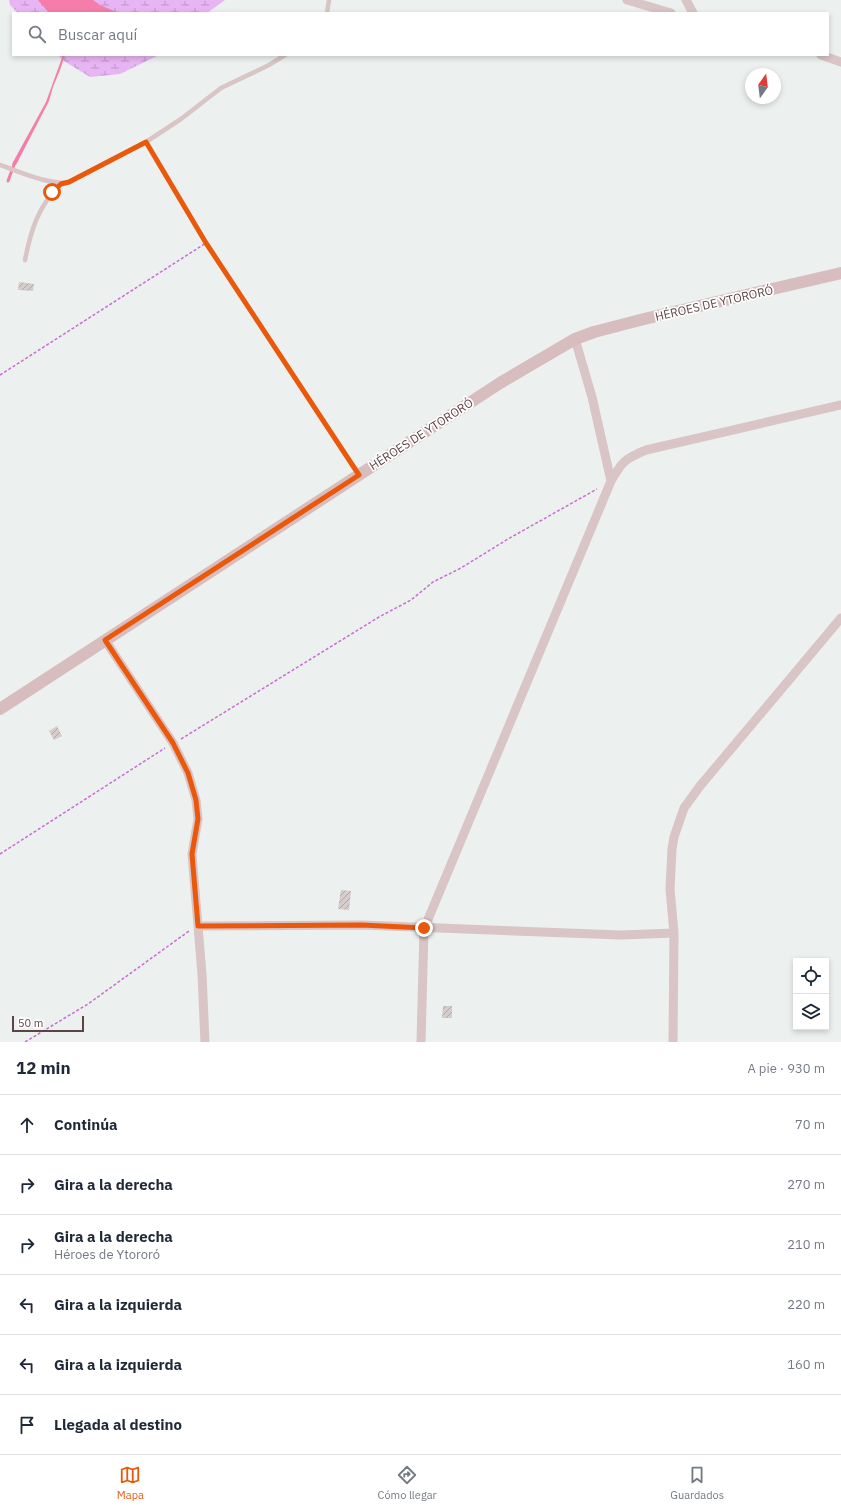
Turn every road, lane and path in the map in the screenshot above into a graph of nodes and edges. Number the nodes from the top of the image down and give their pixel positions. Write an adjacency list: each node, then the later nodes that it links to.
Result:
1 (329, 0): 4 (lane)
2 (627, 0): 5 (street)
3 (686, 0): 6 (street)
4 (327, 12)
5 (668, 12)
6 (692, 12)
7 (282, 56): 10 (lane)
8 (824, 56): 9 (street)
9 (841, 62)
10 (146, 142): 12 (lane); 13 (path)
11 (0, 165): 12 (lane)
12 (61, 184): 14 (lane)
13 (206, 243): 17 (path); 19 (path)
14 (25, 260)
15 (841, 273): 16 (main road, HÉROES DE YTORORÓ)
16 (574, 339): 19 (main road, HÉROES DE YTORORÓ); 20 (street)
17 (0, 375)
18 (841, 405): 20 (street)
19 (359, 475): 22 (main road, HÉROES DE YTORORÓ)
20 (611, 481): 24 (path); 27 (street)
21 (841, 618): 28 (street)
22 (105, 640): 23 (main road, HÉROES DE YTORORÓ); 24 (street)
23 (0, 708)
24 (173, 743): 25 (path); 26 (street)
25 (0, 854)
26 (198, 926): 27 (street); 29 (path); 30 (street)
27 (424, 928): 28 (street); 31 (street)
28 (674, 933): 32 (street)
29 (25, 1042)
30 (205, 1042)
31 (421, 1042)
32 (673, 1042)

